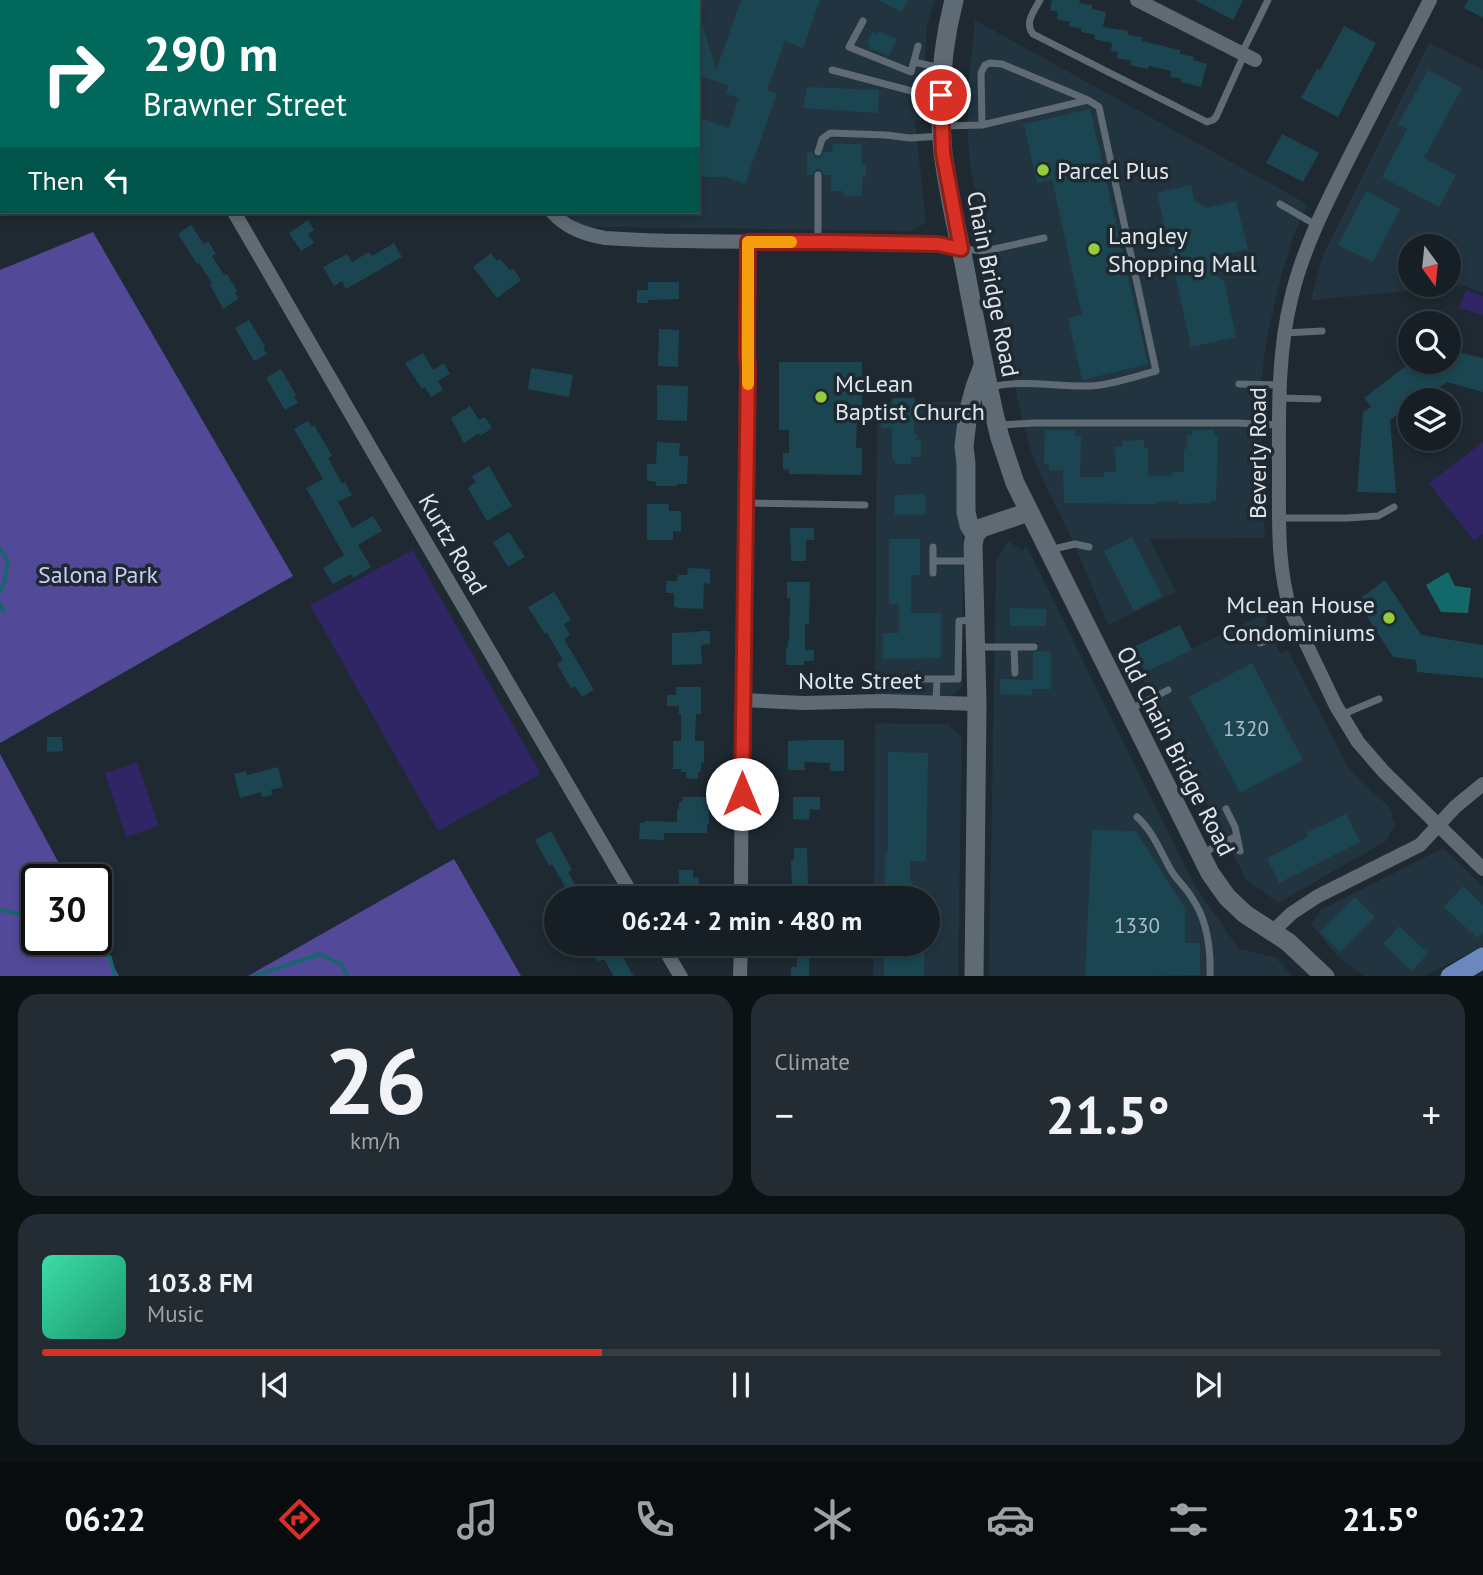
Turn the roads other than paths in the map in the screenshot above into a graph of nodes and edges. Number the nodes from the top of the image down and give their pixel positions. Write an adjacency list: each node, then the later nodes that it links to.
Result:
1 (954, 0): 10 (main road, Chain Bridge Road)
2 (1040, 0): 8 (lane)
3 (1137, 0): 8 (street)
4 (1268, 0): 8 (lane)
5 (1430, 0): 21 (street, Beverly Road)
6 (863, 20): 9 (lane)
7 (918, 46): 9 (lane)
8 (1247, 56)
9 (914, 62): 10 (lane)
10 (942, 68): 12 (main road, Chain Bridge Road)
11 (831, 70): 12 (lane)
12 (941, 95): 15 (main road, Chain Bridge Road)
13 (1088, 100): 14 (lane); 14 (lane); 30 (lane)
14 (982, 125): 15 (lane)
15 (942, 131): 16 (lane); 25 (main road, Chain Bridge Road)
16 (818, 152)
17 (818, 175): 24 (lane)
18 (1280, 204): 21 (lane)
19 (235, 214): 71 (street, Kurtz Road)
20 (554, 214): 23 (street)
21 (1316, 225): 27 (street, Beverly Road)
22 (1044, 238): 25 (lane)
23 (748, 242): 24 (street); 35 (street)
24 (818, 242): 25 (street)
25 (961, 249): 28 (main road, Chain Bridge Road)
26 (1322, 331): 27 (lane)
27 (1284, 333): 31 (street, Beverly Road)
28 (984, 365): 30 (main road, Chain Bridge Road); 40 (main road)
29 (1240, 384): 31 (lane)
30 (988, 387): 34 (main road, Chain Bridge Road)
31 (1280, 391): 32 (lane); 33 (street, Beverly Road)
32 (1318, 399)
33 (1279, 425): 34 (lane); 39 (street, Beverly Road)
34 (997, 426): 38 (main road, Chain Bridge Road)
35 (746, 503): 36 (lane); 58 (street)
36 (866, 505)
37 (1394, 507): 39 (lane)
38 (1029, 512): 40 (main road); 43 (main road, Old Chain Bridge Road)
39 (1279, 518): 48 (street, Beverly Road)
40 (975, 535): 45 (main road)
41 (933, 547): 44 (lane)
42 (1089, 547): 43 (lane)
43 (1048, 551): 61 (main road, Old Chain Bridge Road)
44 (933, 561): 45 (lane); 46 (lane)
45 (974, 561): 47 (main road)
46 (933, 573)
47 (975, 620): 50 (main road); 55 (lane)
48 (1298, 629): 49 (lane); 62 (street, Beverly Road)
49 (1260, 643)
50 (975, 647): 51 (lane); 60 (main road)
51 (1014, 647): 52 (lane); 53 (lane)
52 (1034, 648)
53 (1015, 673)
54 (877, 679): 55 (lane)
55 (937, 679): 59 (lane)
56 (1168, 690): 61 (lane)
57 (1379, 699): 62 (lane)
58 (742, 701): 59 (street, Nolte Street); 72 (street)
59 (936, 703): 60 (street, Nolte Street)
60 (977, 704): 79 (main road)
61 (1128, 710): 69 (main road, Old Chain Bridge Road)
62 (1341, 715): 66 (street, Beverly Road)
63 (1483, 784): 66 (street)
64 (1227, 809): 67 (lane)
65 (1137, 817): 80 (lane)
66 (1438, 825): 70 (street, Beverly Road); 73 (street)
67 (1237, 836): 68 (lane); 69 (lane)
68 (1240, 850)
69 (1199, 855): 73 (main road, Old Chain Bridge Road)
70 (1483, 869)
71 (627, 886)
72 (741, 886)
73 (1272, 932): 81 (main road, Old Chain Bridge Road)
74 (669, 956): 77 (street)
75 (741, 956): 78 (street)
76 (1483, 958): 82 (main road)
77 (681, 976)
78 (740, 976)
79 (974, 976)
80 (1210, 976)
81 (1325, 976)
82 (1451, 976)

